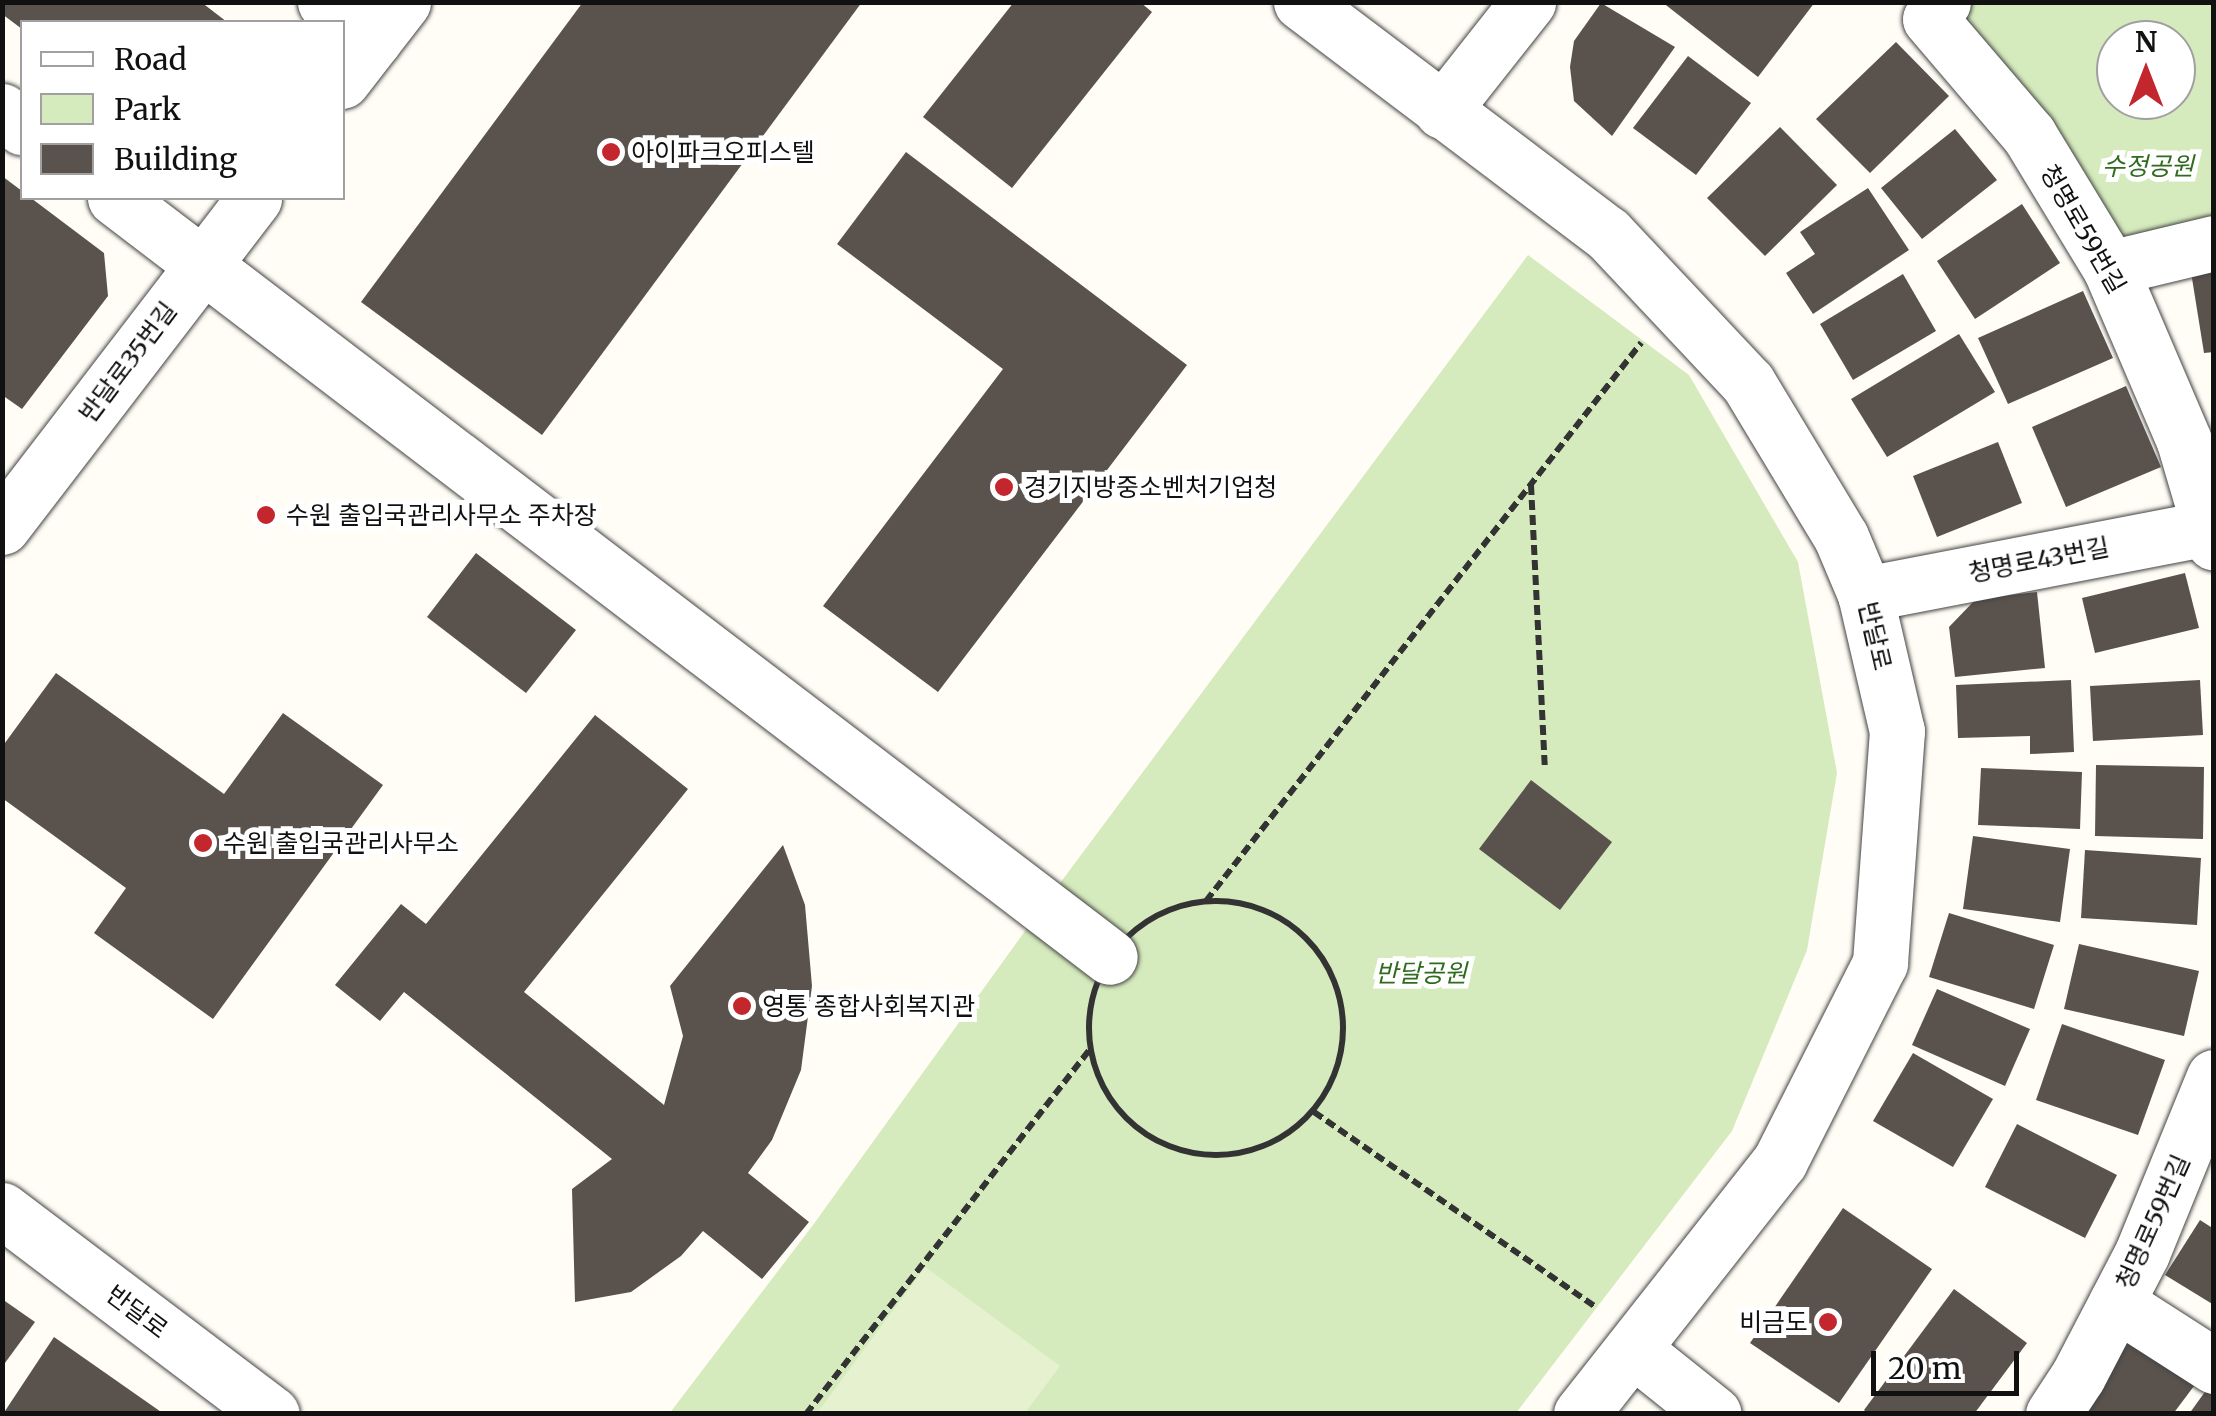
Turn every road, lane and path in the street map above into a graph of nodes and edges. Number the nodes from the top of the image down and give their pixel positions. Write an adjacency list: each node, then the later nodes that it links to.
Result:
1 (325, 2): 5 (street)
2 (1302, 2): 6 (street, 반달로)
3 (1528, 2): 6 (street)
4 (1942, 2): 11 (street, 청명로59번길)
5 (373, 41)
6 (1442, 111): 16 (street, 반달로)
7 (118, 200): 10 (street)
8 (252, 200): 10 (street, 반달로35번길)
9 (2214, 243): 11 (street)
10 (202, 264): 14 (street, 반달로35번길); 19 (street)
11 (2110, 268): 15 (street, 청명로59번길)
12 (1648, 334): 13 (path)
13 (1531, 484): 17 (path); 18 (path)
14 (10, 502)
15 (2212, 533): 16 (street, 청명로43번길)
16 (1865, 594): 25 (street, 반달로)
17 (1545, 768)
18 (1205, 902): 19 (path); 22 (path)
19 (1110, 956): 20 (path)
20 (1091, 1048): 22 (path); 28 (path)
21 (2214, 1078): 24 (street, 청명로59번길)
22 (1314, 1112): 25 (path)
23 (2, 1210): 27 (street, 반달로)
24 (2116, 1303): 26 (street); 31 (street, 청명로59번길)
25 (1619, 1332): 29 (street, 반달로); 30 (street)
26 (2214, 1366)
27 (272, 1414)
28 (806, 1414)
29 (1582, 1414)
30 (1714, 1414)
31 (2053, 1414)

